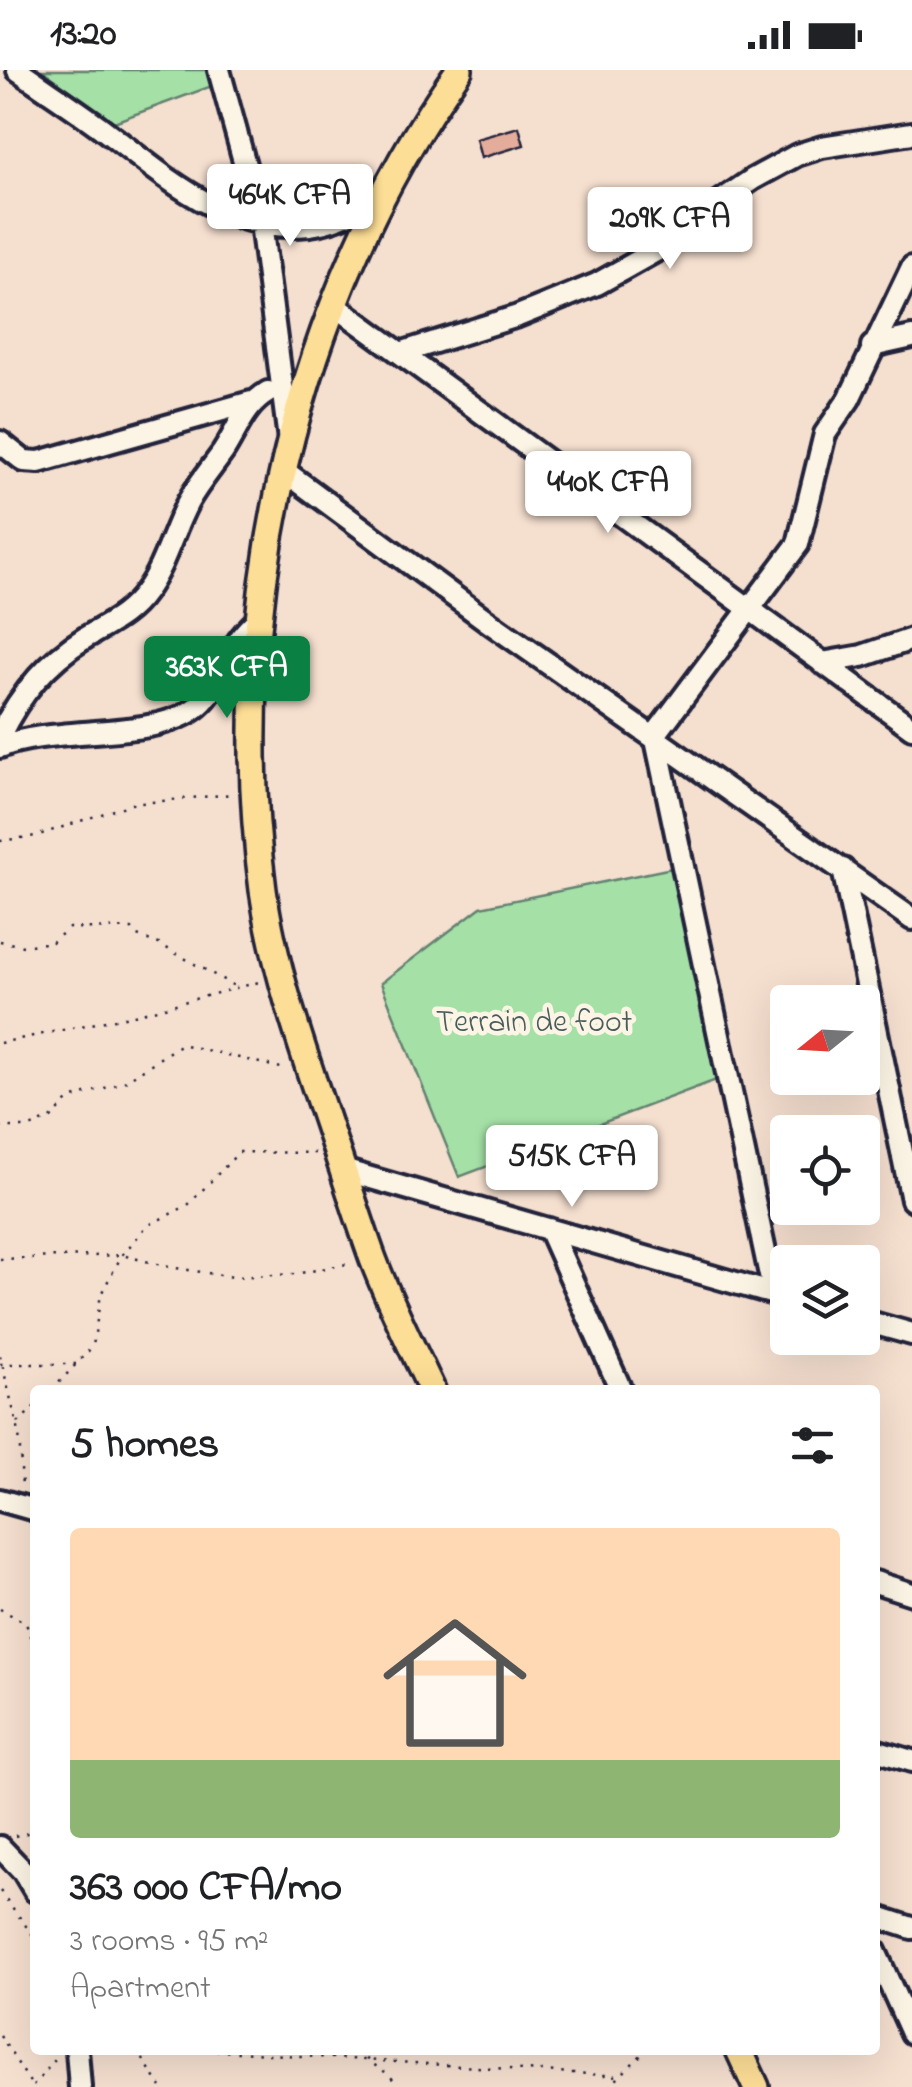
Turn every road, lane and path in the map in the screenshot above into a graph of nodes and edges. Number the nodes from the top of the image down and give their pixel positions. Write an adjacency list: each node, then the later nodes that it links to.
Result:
1 (18, 70): 6 (street)
2 (220, 70): 6 (street)
3 (451, 75): 5 (main road)
4 (912, 133): 11 (street)
5 (381, 198): 6 (street); 8 (main road)
6 (261, 224): 13 (street)
7 (912, 267): 10 (street)
8 (333, 304): 11 (street); 13 (main road)
9 (912, 337): 10 (street)
10 (872, 346): 15 (street)
11 (400, 353): 15 (street)
12 (0, 442): 20 (street)
13 (290, 442): 14 (main road)
14 (283, 470): 16 (main road); 21 (street)
15 (748, 608): 18 (street); 21 (street)
16 (260, 617): 22 (street); 23 (main road)
17 (912, 639): 18 (street)
18 (822, 662): 19 (street)
19 (912, 728)
20 (0, 735)
21 (654, 735): 25 (street); 37 (street)
22 (0, 747)
23 (253, 793): 24 (path); 28 (main road)
24 (0, 841)
25 (843, 869): 26 (street); 34 (street)
26 (912, 918)
27 (0, 942): 29 (path)
28 (280, 976): 29 (path); 31 (main road)
29 (238, 988): 30 (path)
30 (0, 1043)
31 (311, 1075): 32 (path); 33 (main road)
32 (0, 1126)
33 (340, 1162): 36 (street); 38 (path); 40 (main road)
34 (909, 1169): 35 (street)
35 (912, 1200)
36 (548, 1229): 41 (street); 49 (street)
37 (770, 1251)
38 (122, 1255): 39 (path); 40 (path); 46 (path)
39 (0, 1259)
40 (373, 1259): 48 (main road)
41 (770, 1293)
42 (880, 1325): 43 (street)
43 (912, 1334)
44 (0, 1356): 45 (path)
45 (2, 1363): 46 (path); 51 (path)
46 (77, 1364): 47 (path)
47 (57, 1385)
48 (430, 1385)
49 (619, 1385)
50 (30, 1411): 51 (path)
51 (17, 1424): 53 (path)
52 (0, 1500): 53 (street)
53 (29, 1509)
54 (880, 1584): 55 (street)
55 (912, 1594)
56 (0, 1609): 57 (path)
57 (7, 1613): 58 (path); 59 (path)
58 (0, 1619)
59 (30, 1636)
60 (880, 1751): 61 (street)
61 (912, 1761)
62 (30, 1833): 63 (path)
63 (6, 1842): 64 (street)
64 (30, 1883)
65 (0, 1891): 68 (path)
66 (880, 1918): 67 (street)
67 (912, 1928)
68 (30, 1931)
69 (880, 1963): 70 (street)
70 (912, 2033)
71 (0, 2036): 81 (path)
72 (59, 2055): 81 (path)
73 (77, 2055): 82 (street)
74 (141, 2055): 83 (path)
75 (272, 2055): 79 (path)
76 (362, 2055): 79 (path)
77 (641, 2055): 80 (path)
78 (741, 2055): 86 (main road)
79 (366, 2062): 80 (path); 84 (path)
80 (621, 2076): 85 (path)
81 (33, 2087)
82 (80, 2087)
83 (161, 2087)
84 (398, 2087)
85 (609, 2087)
86 (756, 2087)

